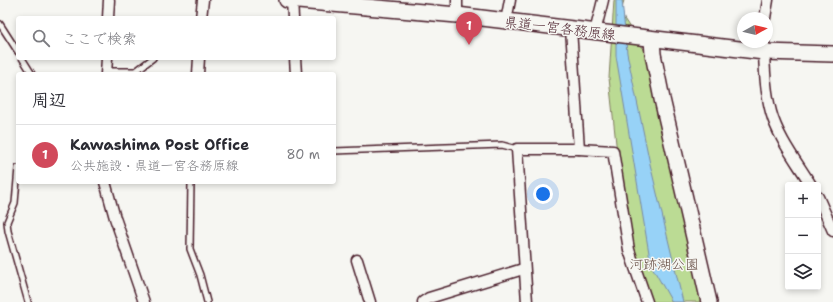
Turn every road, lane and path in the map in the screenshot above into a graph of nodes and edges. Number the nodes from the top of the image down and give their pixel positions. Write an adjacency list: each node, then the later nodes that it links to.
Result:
1 (109, 0): 11 (street)
2 (203, 0): 12 (street)
3 (287, 0): 4 (main road, 県道一宮各務原線)
4 (292, 0): 10 (main road, 県道一宮各務原線); 13 (street)
5 (457, 0): 10 (street)
6 (510, 0): 14 (street)
7 (603, 0): 17 (street)
8 (768, 0): 9 (street)
9 (766, 12)
10 (457, 15): 14 (main road, 県道一宮各務原線)
11 (108, 16)
12 (201, 16)
13 (293, 16)
14 (506, 21): 16 (main road, 県道一宮各務原線)
15 (0, 24): 22 (lane)
16 (570, 29): 17 (main road, 県道一宮各務原線); 35 (street)
17 (595, 32): 18 (main road, 県道一宮各務原線)
18 (652, 39): 19 (main road, 県道一宮各務原線); 52 (main road)
19 (737, 45)
20 (764, 48): 37 (street)
21 (773, 48): 23 (main road, 県道一宮各務原線)
22 (16, 49)
23 (833, 54)
24 (23, 60): 29 (lane)
25 (107, 60): 30 (street)
26 (150, 60): 31 (lane)
27 (199, 60): 32 (street)
28 (295, 60): 33 (street)
29 (31, 72)
30 (106, 72)
31 (121, 72)
32 (198, 72)
33 (296, 72)
34 (517, 149): 35 (street); 36 (lane); 44 (street)
35 (579, 149): 51 (street)
36 (336, 151)
37 (809, 182)
38 (17, 184): 45 (lane)
39 (106, 184): 46 (street)
40 (191, 184): 47 (lane)
41 (821, 203): 42 (street)
42 (833, 229)
43 (356, 260): 48 (street)
44 (523, 269): 49 (street); 50 (street)
45 (28, 302)
46 (144, 302)
47 (207, 302)
48 (370, 302)
49 (422, 302)
50 (527, 302)
51 (646, 302)
52 (709, 302)

